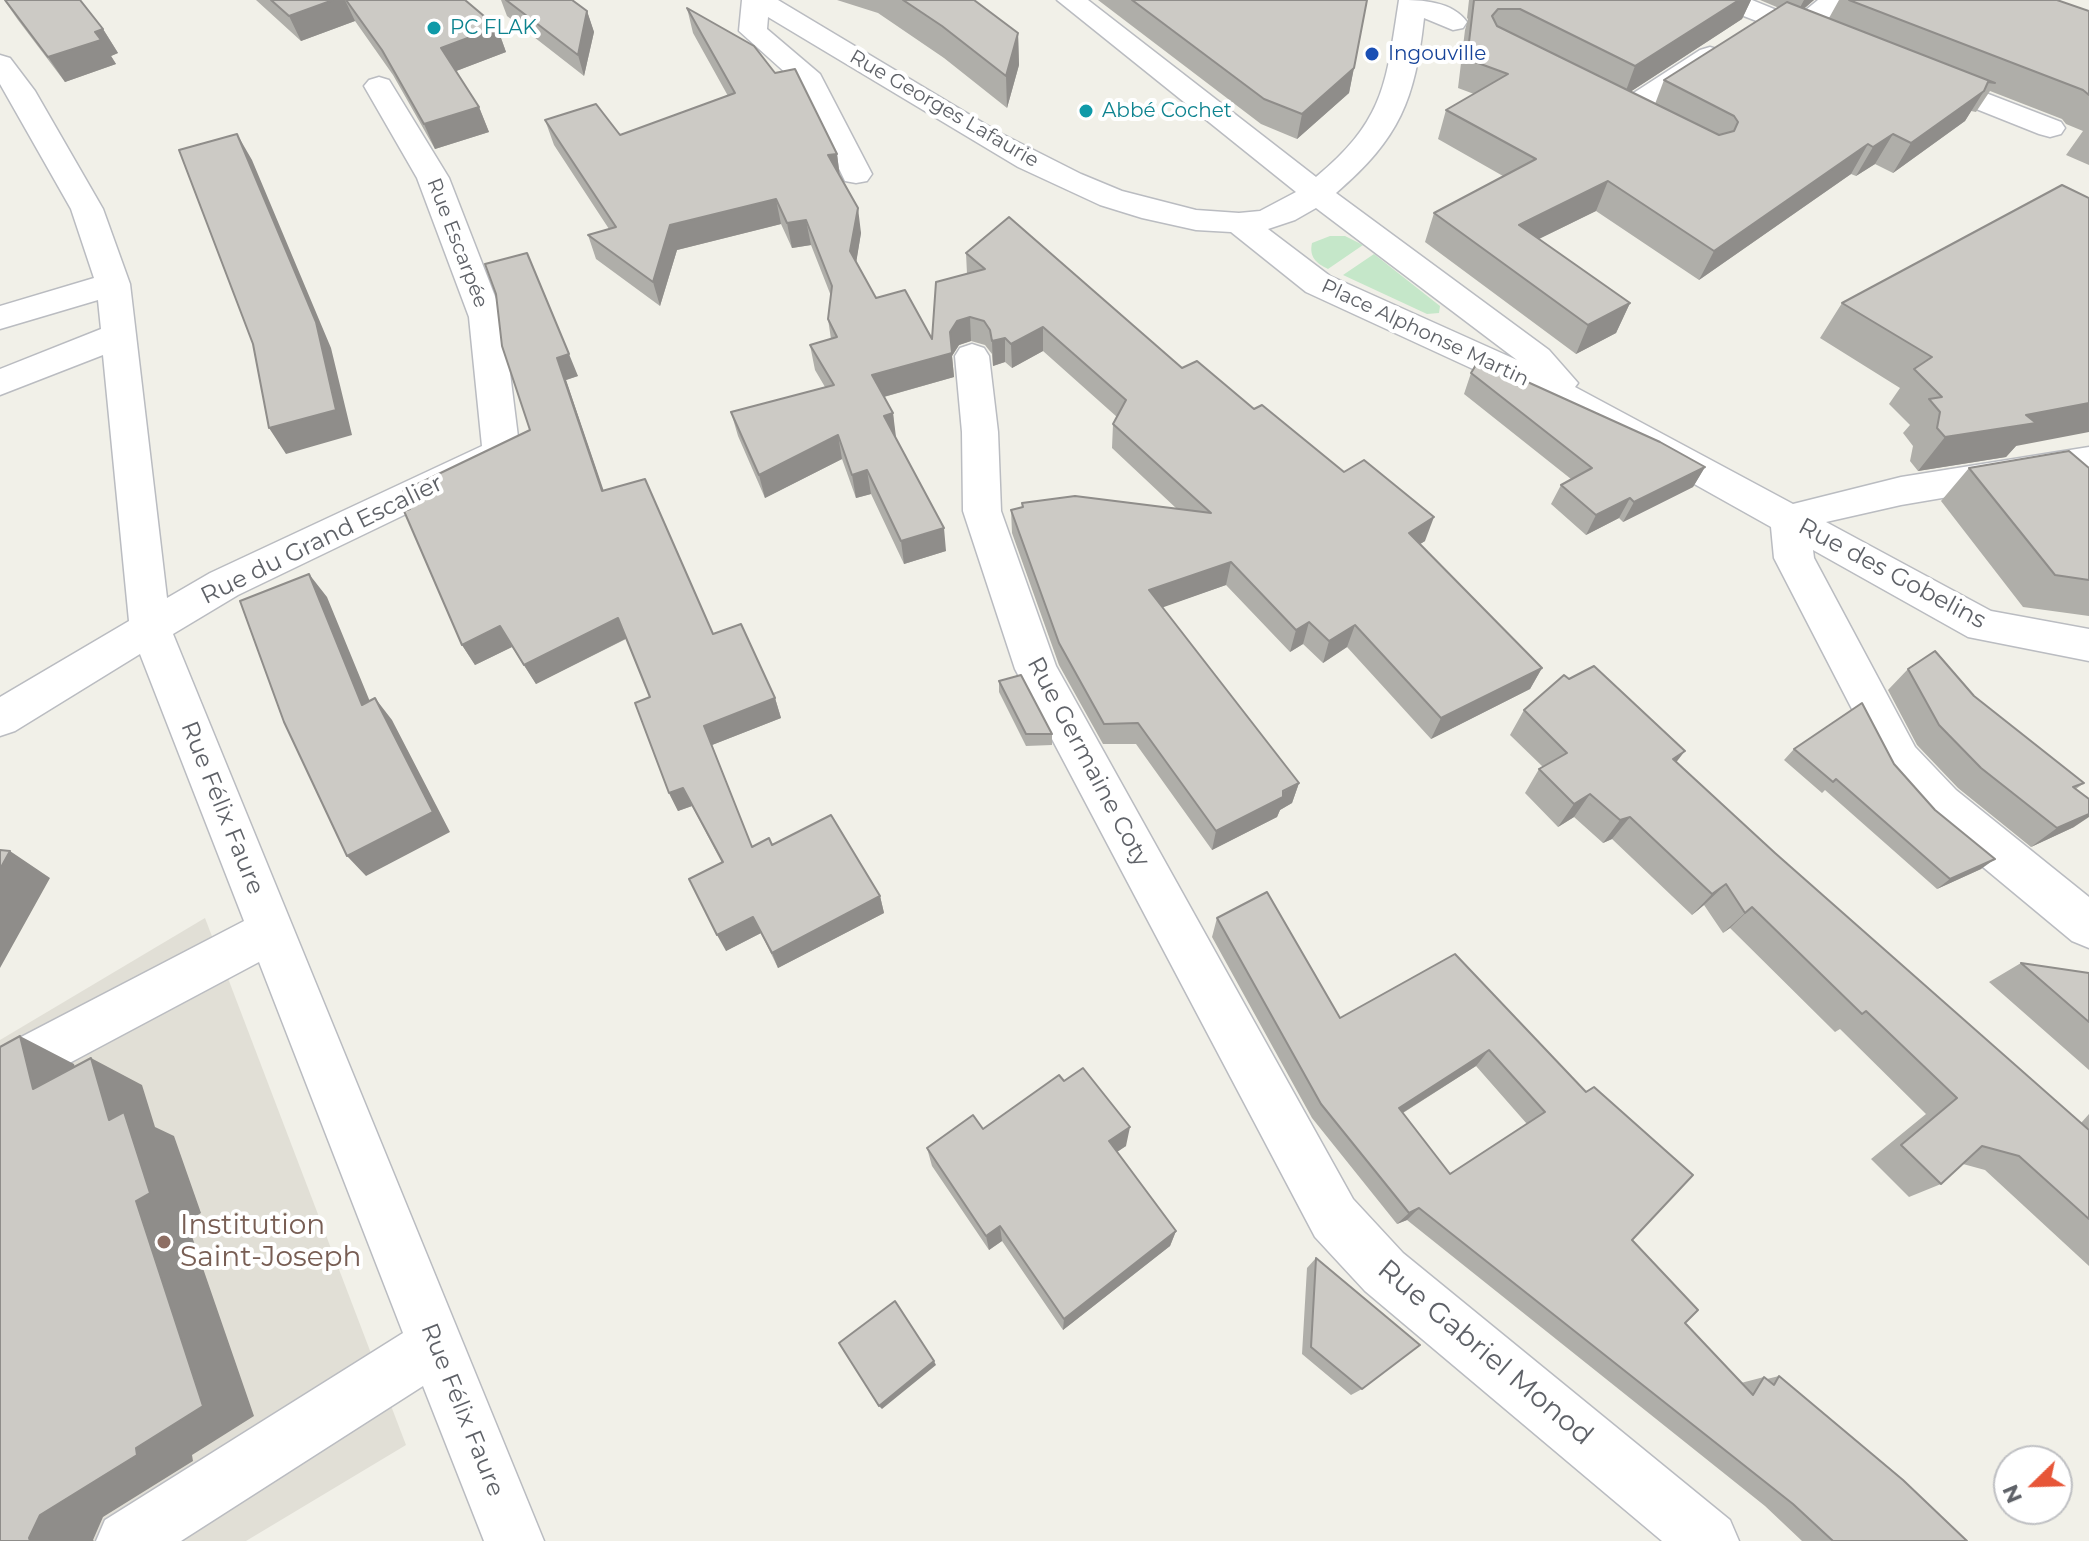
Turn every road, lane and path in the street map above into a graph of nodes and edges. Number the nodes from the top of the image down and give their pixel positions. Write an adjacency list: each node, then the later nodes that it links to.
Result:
1 (758, 0): 17 (street); 19 (street, Rue Georges Lafaurie)
2 (1071, 0): 18 (street, Place Alphonse Martin)
3 (1728, 0): 6 (street)
4 (1834, 0): 8 (street)
5 (1413, 1): 7 (street); 18 (street, Rue Georges Lafaurie)
6 (1770, 17): 8 (street); 14 (street)
7 (1453, 22)
8 (1800, 29): 9 (street)
9 (1844, 47)
10 (0, 64): 20 (street, Rue Félix Faure)
11 (1903, 70): 16 (street)
12 (379, 86): 21 (street, Rue Escarpée)
13 (1597, 97): 14 (street)
14 (1625, 111): 15 (street)
15 (1652, 125)
16 (2050, 128)
17 (856, 174)
18 (1318, 194): 19 (street, Rue Georges Lafaurie); 23 (street, Place Alphonse Martin)
19 (1241, 224): 25 (street, Place Alphonse Martin)
20 (113, 284): 22 (street); 24 (street, Rue Félix Faure)
21 (486, 317): 31 (street, Rue du Grand Escalier)
22 (0, 318)
23 (1486, 320): 25 (street); 28 (street, Place Alphonse Martin)
24 (119, 335): 27 (street); 31 (street, Rue Félix Faure)
25 (1454, 348): 28 (street, Place Alphonse Martin)
26 (972, 356): 37 (street, Rue Germaine Coty)
27 (0, 383)
28 (1577, 402): 30 (street, Place Alphonse Martin)
29 (2089, 460): 30 (street)
30 (1790, 519): 32 (street, Rue des Gobelins); 34 (street)
31 (150, 627): 33 (street); 35 (street, Rue Félix Faure)
32 (2089, 645)
33 (0, 718)
34 (2089, 926)
35 (271, 931): 36 (street); 38 (street, Rue Félix Faure)
36 (0, 1075)
37 (1291, 1139): 41 (street, Rue Gabriel Monod)
38 (436, 1345): 39 (street); 40 (street, Rue Félix Faure)
39 (126, 1541)
40 (514, 1541)
41 (1709, 1541)

